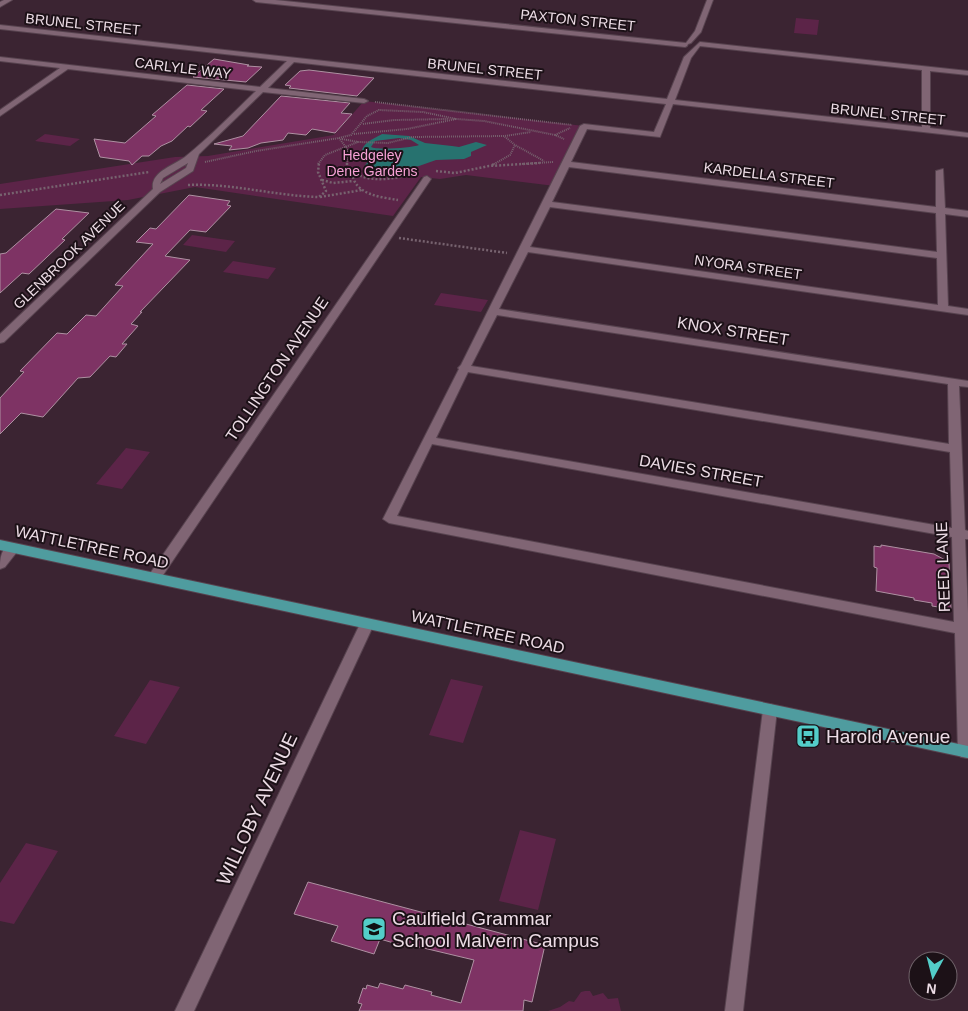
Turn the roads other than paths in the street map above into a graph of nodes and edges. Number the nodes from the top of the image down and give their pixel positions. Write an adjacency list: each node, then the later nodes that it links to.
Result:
1 (9, 0): 4 (street)
2 (256, 0): 7 (street, PAXTON STREET)
3 (710, 0): 6 (street)
4 (0, 5)
5 (0, 27): 11 (street, BRUNEL STREET)
6 (698, 32): 7 (street); 8 (street)
7 (687, 44): 8 (street, PAXTON STREET); 9 (street)
8 (698, 45): 9 (street); 13 (street)
9 (688, 57): 17 (street)
10 (0, 59): 12 (street, CARLYLE WAY)
11 (292, 60): 15 (street, GLENBROOK AVENUE); 17 (street, BRUNEL STREET)
12 (66, 67): 15 (street, CARLYLE WAY); 18 (street)
13 (926, 68): 14 (street); 19 (street)
14 (968, 73)
15 (261, 89): 16 (street, CARLYLE WAY); 32 (street, GLENBROOK AVENUE)
16 (364, 101)
17 (670, 102): 19 (street, BRUNEL STREET); 21 (street)
18 (0, 114)
19 (926, 130): 20 (street, BRUNEL STREET)
20 (968, 135)
21 (566, 164): 24 (street); 25 (street, KARDELLA STREET)
22 (940, 171): 25 (street)
23 (428, 173): 41 (street, TOLLINGTON AVENUE)
24 (547, 204): 27 (street); 28 (street)
25 (941, 210): 26 (street, KARDELLA STREET); 28 (street)
26 (968, 214)
27 (522, 252): 29 (street, NYORA STREET); 30 (street)
28 (943, 256): 29 (street)
29 (944, 309): 31 (street, NYORA STREET)
30 (492, 311): 33 (street); 34 (street, KNOX STREET)
31 (968, 312)
32 (0, 340)
33 (463, 368): 36 (street); 37 (street)
34 (953, 382): 35 (street, KNOX STREET); 37 (street, REED LANE)
35 (968, 384)
36 (428, 440): 38 (street, DAVIES STREET); 43 (street)
37 (956, 449): 38 (street, REED LANE)
38 (963, 534): 43 (street, REED LANE)
39 (7, 546): 40 (street); 41 (main road, WATTLETREE ROAD)
40 (0, 564)
41 (154, 578): 42 (main road, WATTLETREE ROAD)
42 (367, 624): 44 (main road, WATTLETREE ROAD); 46 (street, WILLOBY AVENUE)
43 (963, 630): 45 (street, REED LANE)
44 (770, 710): 45 (main road, WATTLETREE ROAD); 47 (street)
45 (967, 752)
46 (184, 1011)
47 (734, 1011)

